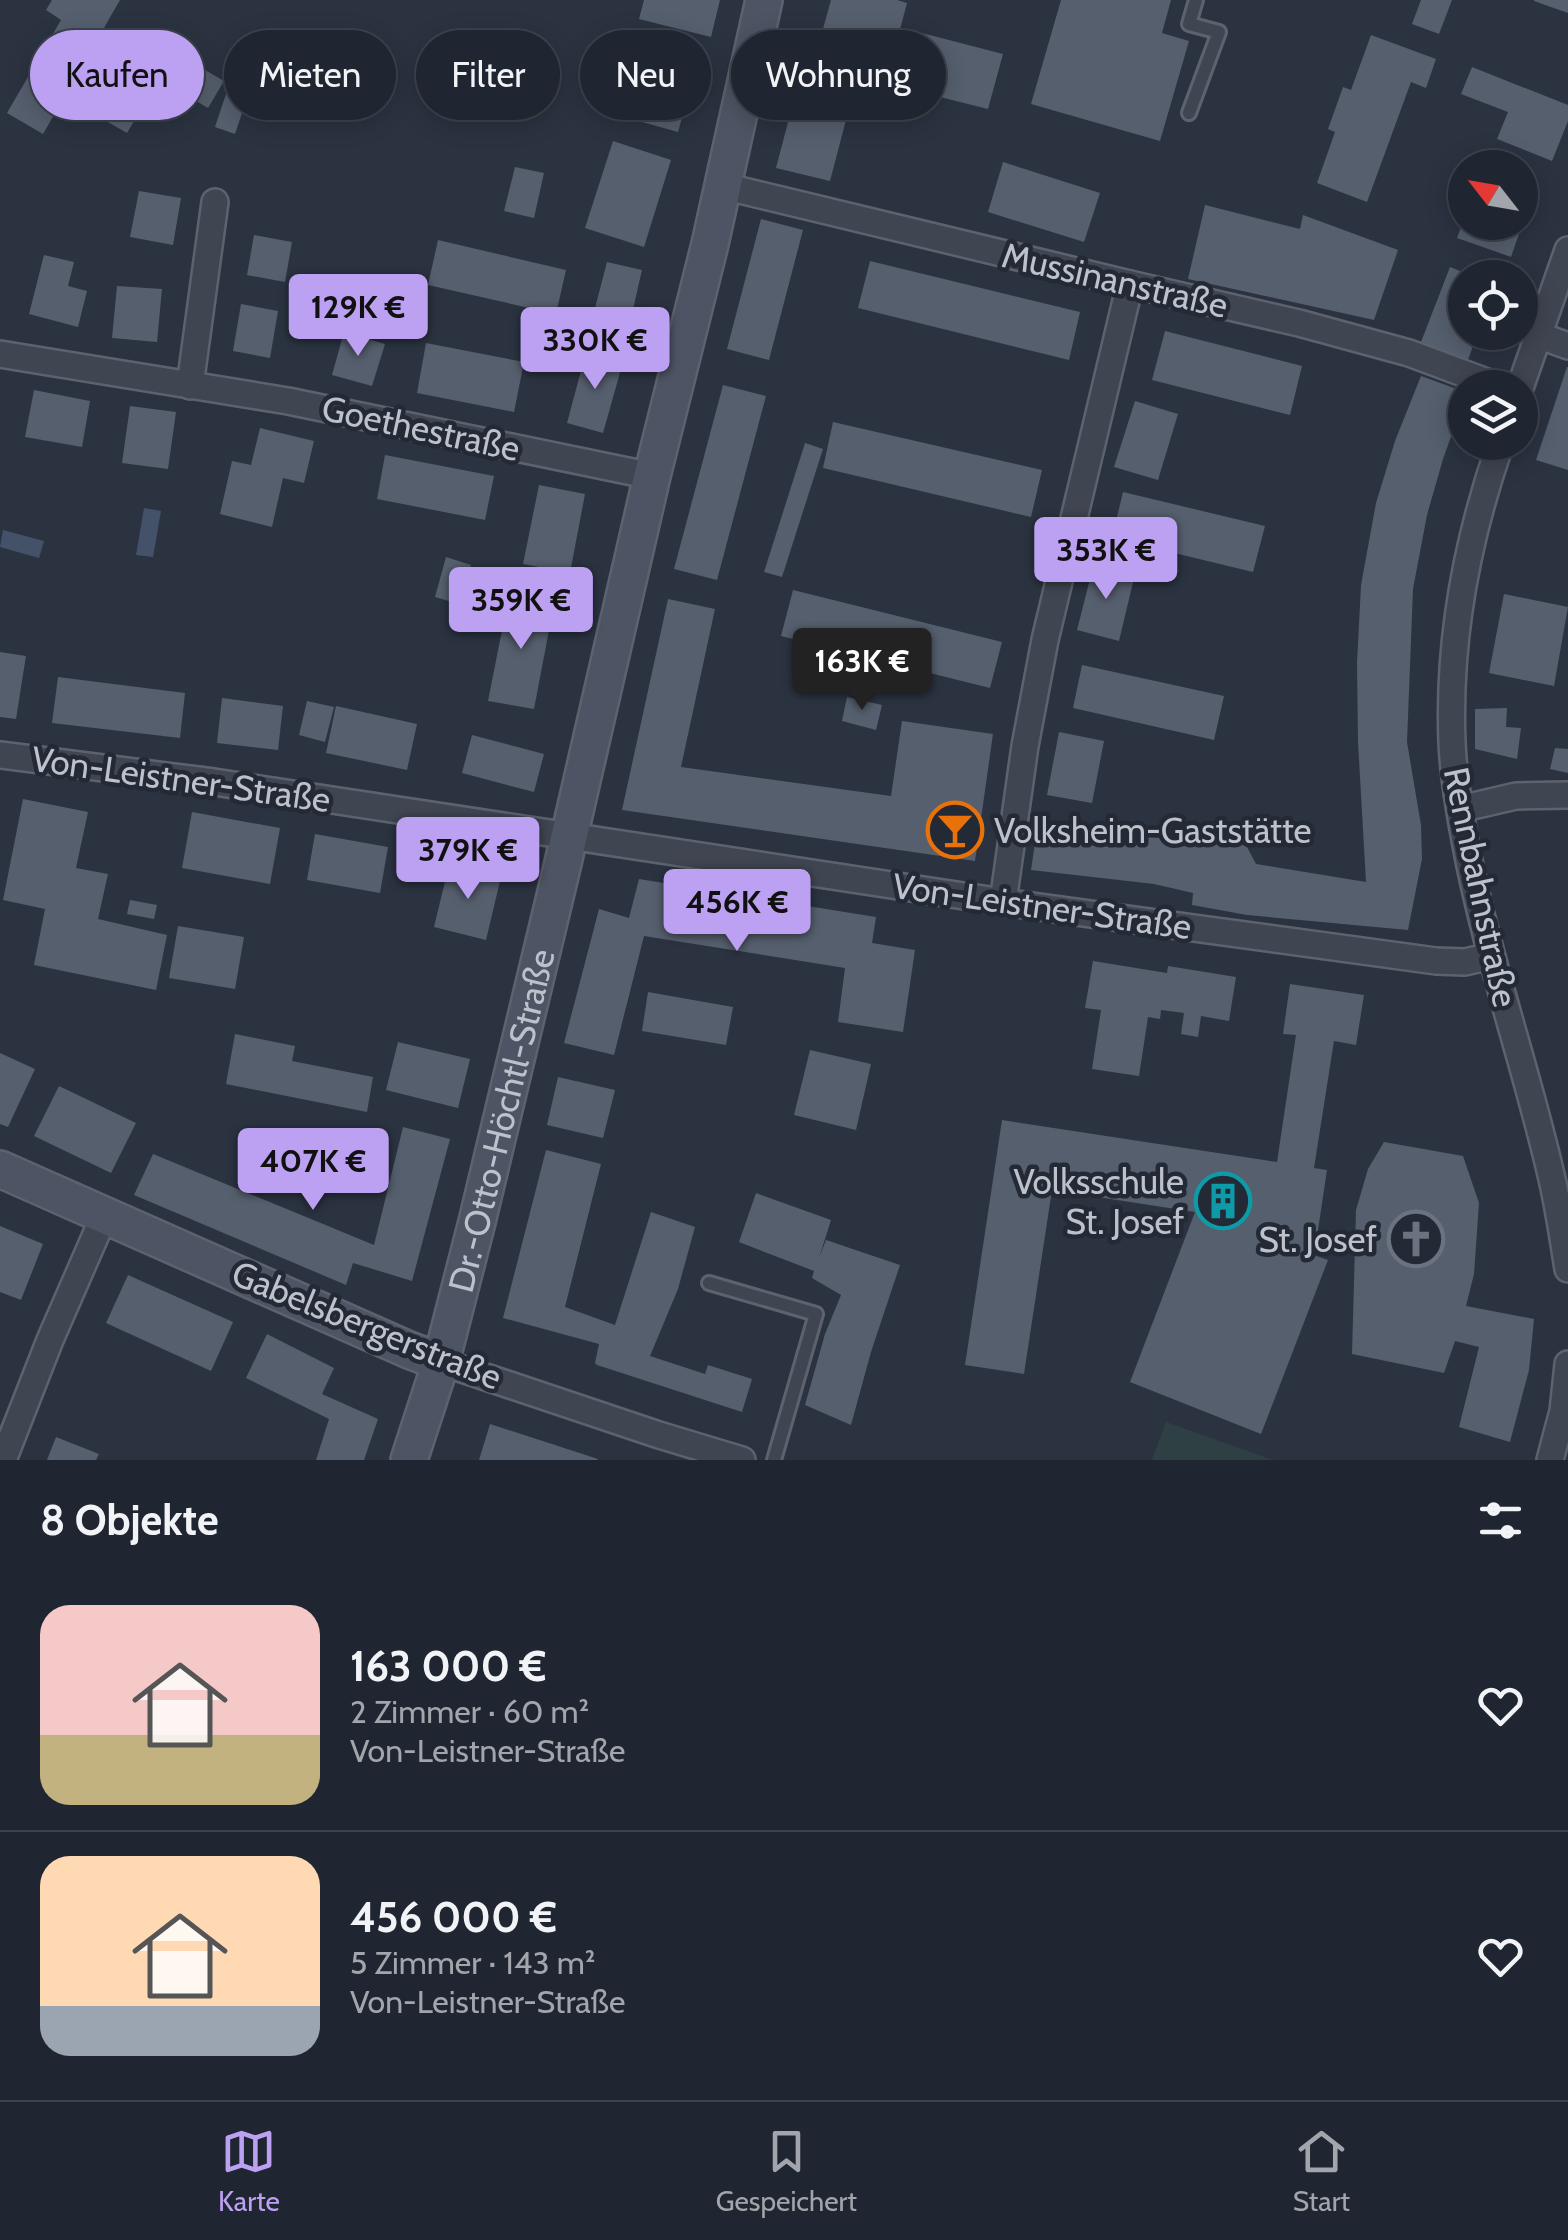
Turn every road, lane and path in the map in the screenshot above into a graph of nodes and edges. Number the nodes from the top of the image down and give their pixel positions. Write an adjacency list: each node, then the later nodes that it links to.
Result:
1 (764, 0): 4 (street, Dr.-Otto-Höchtl-Straße)
2 (1196, 0): 3 (lane)
3 (1189, 112)
4 (722, 186): 7 (street, Mussinanstraße); 14 (street, Dr.-Otto-Höchtl-Straße)
5 (215, 202): 12 (street)
6 (1568, 250): 8 (street)
7 (1130, 284): 11 (street, Mussinanstraße); 19 (street)
8 (1538, 336): 9 (street)
9 (1568, 346)
10 (0, 354): 12 (street, Goethestraße)
11 (1455, 370)
12 (190, 386): 14 (street, Goethestraße)
13 (1494, 460): 17 (street, Rennbahnstraße)
14 (652, 476): 18 (street, Dr.-Otto-Höchtl-Straße)
15 (0, 755): 18 (street, Von-Leistner-Straße)
16 (1568, 795): 17 (street)
17 (1460, 809): 20 (street, Rennbahnstraße)
18 (569, 836): 19 (street, Von-Leistner-Straße); 25 (street, Dr.-Otto-Höchtl-Straße)
19 (1003, 902): 20 (street, Von-Leistner-Straße)
20 (1491, 956): 23 (street, Rennbahnstraße)
21 (0, 1168): 22 (street, Gabelsbergerstraße)
22 (105, 1214): 25 (street, Gabelsbergerstraße); 27 (street)
23 (1568, 1269)
24 (709, 1283): 30 (lane)
25 (441, 1362): 28 (street, Dr.-Otto-Höchtl-Straße); 29 (street, Gabelsbergerstraße)
26 (1568, 1364): 31 (street)
27 (4, 1460)
28 (409, 1460)
29 (742, 1460)
30 (774, 1460)
31 (1550, 1460)

